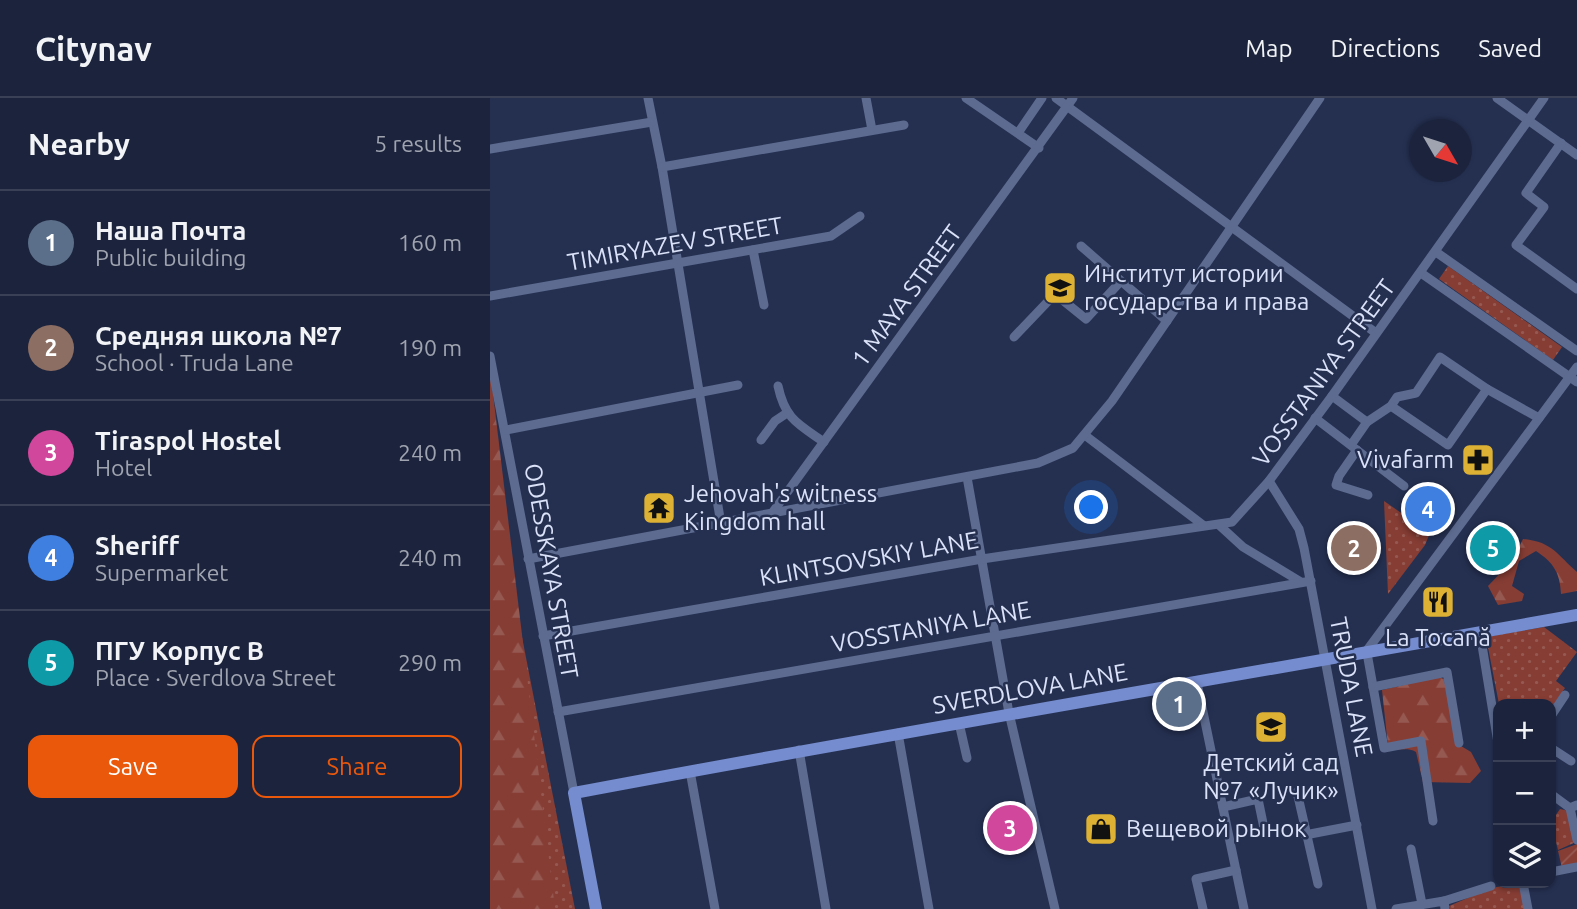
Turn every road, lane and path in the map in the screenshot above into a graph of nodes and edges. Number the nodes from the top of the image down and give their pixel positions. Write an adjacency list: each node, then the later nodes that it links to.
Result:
1 (648, 98): 11 (street)
2 (866, 98): 13 (street)
3 (966, 98): 14 (street)
4 (1042, 98): 14 (street)
5 (1056, 98): 9 (street)
6 (1320, 98): 21 (street)
7 (1497, 98): 10 (street)
8 (1544, 98): 10 (street, VOSSTANIYA STREET)
9 (1071, 102): 16 (street, 1 MAYA STREET); 21 (street)
10 (1529, 120): 15 (street); 24 (street, VOSSTANIYA STREET)
11 (652, 122): 17 (street); 19 (street)
12 (904, 125): 13 (street)
13 (872, 130): 19 (street)
14 (1018, 133): 16 (street)
15 (1561, 144): 18 (street); 28 (street)
16 (1039, 148): 51 (street, 1 MAYA STREET)
17 (490, 149)
18 (1577, 155)
19 (662, 166): 25 (street)
20 (860, 216): 23 (street, TIMIRYAZEV STREET)
21 (1230, 226): 31 (street); 32 (street)
22 (1081, 246): 27 (street)
23 (753, 250): 25 (street, TIMIRYAZEV STREET); 30 (street)
24 (1436, 253): 26 (street, VOSSTANIYA STREET); 34 (street)
25 (677, 264): 29 (street, TIMIRYAZEV STREET); 41 (street)
26 (1421, 273): 32 (street, VOSSTANIYA STREET); 37 (street)
27 (1121, 281): 31 (street); 33 (street)
28 (1577, 289)
29 (490, 296)
30 (764, 305)
31 (1167, 321): 49 (street)
32 (1376, 333): 42 (street, VOSSTANIYA STREET)
33 (1014, 337)
34 (1577, 351)
35 (490, 356): 48 (street, ODESSKAYA STREET)
36 (1577, 367): 37 (street)
37 (1573, 380): 46 (street)
38 (738, 385): 41 (street)
39 (778, 386): 44 (street)
40 (1487, 389): 43 (street); 43 (street); 46 (street)
41 (698, 392): 48 (street); 58 (street)
42 (1332, 396): 45 (street, VOSSTANIYA STREET); 47 (street)
43 (1391, 406): 47 (street)
44 (787, 413): 50 (street); 51 (street)
45 (1315, 418): 52 (street); 54 (street, VOSSTANIYA STREET)
46 (1539, 418): 68 (street)
47 (1367, 422): 52 (street)
48 (506, 430): 61 (street, ODESSKAYA STREET)
49 (1086, 436): 53 (street); 59 (street)
50 (761, 440)
51 (824, 442): 57 (street, 1 MAYA STREET)
52 (1354, 448): 55 (street); 56 (street)
53 (967, 477): 57 (street); 62 (street)
54 (1269, 481): 60 (street, VOSSTANIYA STREET); 63 (street, TRUDA LANE)
55 (1404, 486)
56 (1368, 495)
57 (770, 516): 58 (street)
58 (722, 524): 61 (street)
59 (1203, 525): 60 (street); 62 (street, KLINTSOVSKIY LANE)
60 (1219, 525): 63 (street)
61 (528, 559): 67 (street, ODESSKAYA STREET)
62 (982, 559): 66 (street); 67 (street, KLINTSOVSKIY LANE)
63 (1306, 581): 66 (street, VOSSTANIYA LANE); 69 (street, TRUDA LANE)
64 (1577, 615): 65 (main road, SVERDLOVA LANE)
65 (1480, 633): 68 (main road, SVERDLOVA LANE); 75 (street)
66 (996, 635): 74 (street, VOSSTANIYA LANE); 76 (street)
67 (543, 636): 74 (street, ODESSKAYA STREET)
68 (1366, 653): 69 (main road, SVERDLOVA LANE); 71 (street)
69 (1328, 660): 70 (main road, SVERDLOVA LANE); 91 (street, TRUDA LANE)
70 (1197, 683): 76 (main road, SVERDLOVA LANE); 89 (street)
71 (1373, 687): 79 (street); 90 (street)
72 (1565, 695): 73 (street)
73 (1556, 708)
74 (558, 712): 86 (street, ODESSKAYA STREET)
75 (1493, 712)
76 (1009, 713): 77 (main road, SVERDLOVA LANE); 108 (street)
77 (959, 723): 78 (main road, SVERDLOVA LANE); 82 (street)
78 (898, 733): 80 (main road, SVERDLOVA LANE); 107 (street)
79 (1459, 743)
80 (799, 750): 84 (main road, SVERDLOVA LANE); 106 (street)
81 (1556, 751): 83 (street)
82 (967, 758)
83 (1571, 761)
84 (690, 771): 86 (main road, SVERDLOVA LANE); 105 (street)
85 (1297, 792): 93 (street)
86 (574, 793): 104 (main road)
87 (1556, 797): 88 (street)
88 (1574, 806): 94 (street)
89 (1223, 807): 92 (street); 97 (street)
90 (1433, 821)
91 (1357, 825): 93 (street); 111 (street, TRUDA LANE)
92 (1265, 833)
93 (1305, 835): 99 (street)
94 (1577, 840)
95 (1411, 849): 102 (street)
96 (1577, 867): 98 (street)
97 (1236, 870): 109 (street); 110 (street)
98 (1556, 871)
99 (1318, 884)
100 (1490, 886): 103 (street)
101 (1523, 888): 113 (street)
102 (1422, 904): 103 (street); 112 (street)
103 (1444, 905)
104 (596, 909)
105 (715, 909)
106 (826, 909)
107 (929, 909)
108 (1055, 909)
109 (1203, 909)
110 (1244, 909)
111 (1372, 909)
112 (1396, 909)
113 (1528, 909)

